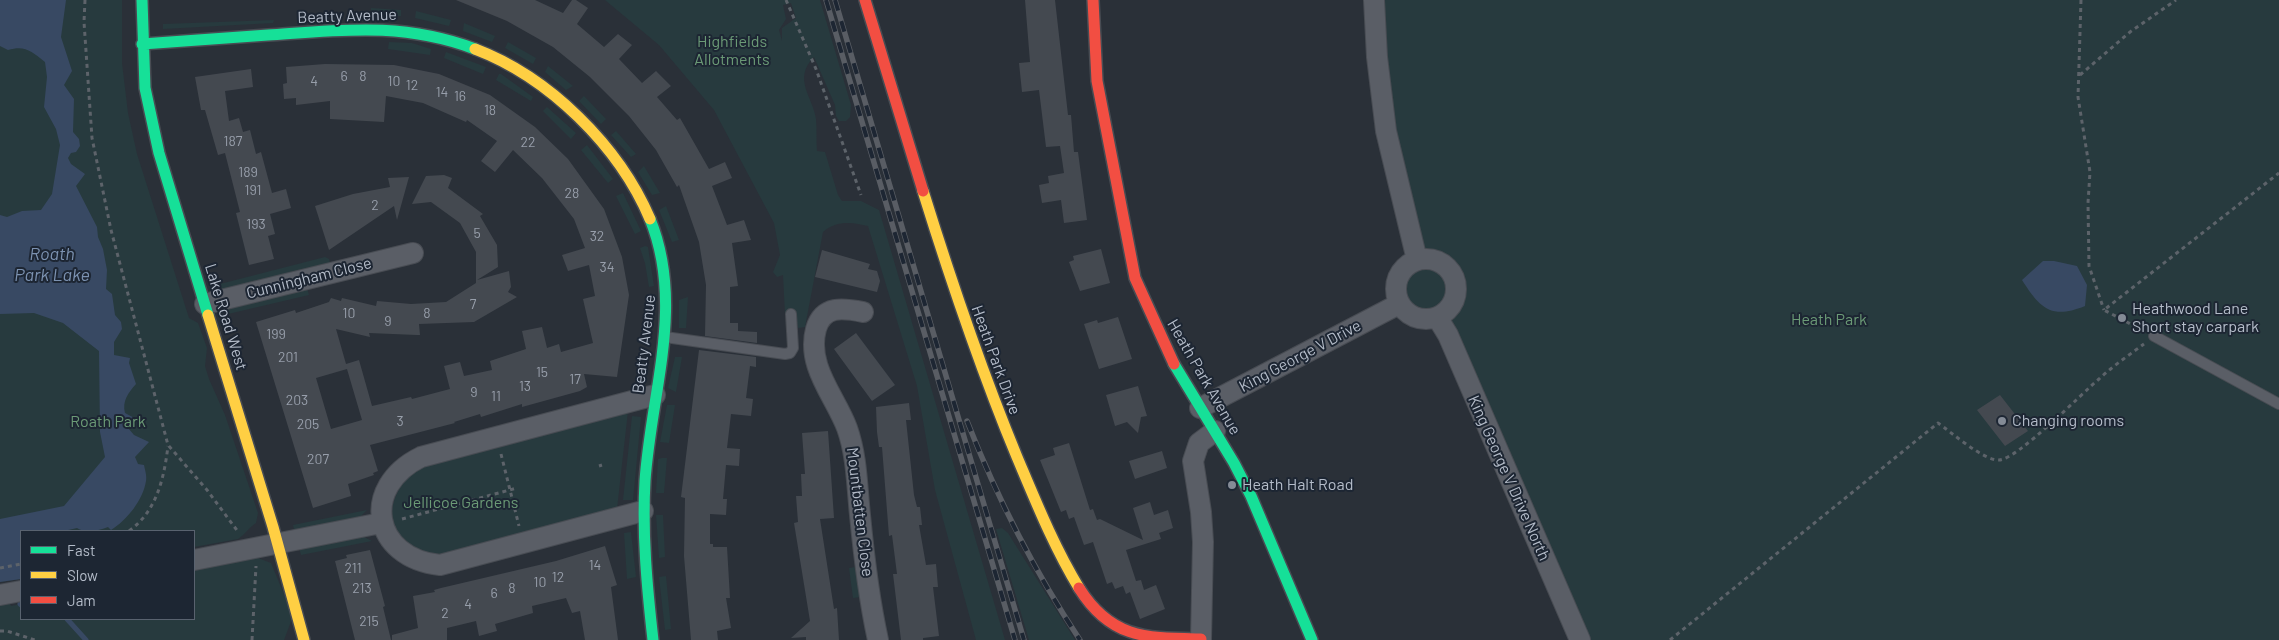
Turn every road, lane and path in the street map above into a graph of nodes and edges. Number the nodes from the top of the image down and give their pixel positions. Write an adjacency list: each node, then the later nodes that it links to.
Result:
1 (85, 0): 28 (path)
2 (142, 0): 9 (street, Lake Road West)
3 (786, 0): 12 (path)
4 (865, 0): 44 (street, Heath Park Drive)
5 (1093, 0): 25 (street, Heath Park Avenue)
6 (1374, 0): 14 (street)
7 (2081, 0): 10 (path)
8 (2176, 0): 10 (path)
9 (142, 44): 15 (street, Lake Road West); 22 (street, Beatty Avenue)
10 (2079, 76): 17 (path)
11 (2279, 172): 17 (path)
12 (861, 195)
13 (413, 253): 15 (street, Cunningham Close)
14 (1417, 260): 16 (street); 20 (street)
15 (205, 304): 36 (street, Lake Road West)
16 (1399, 304): 20 (street); 25 (street, King George V Drive)
17 (2104, 310): 21 (path)
18 (863, 312): 49 (street, Mountbatten Close)
19 (791, 314): 22 (lane)
20 (1437, 317): 51 (street, King George V Drive North)
21 (2154, 336): 24 (lane); 52 (path)
22 (663, 337): 23 (street, Beatty Avenue)
23 (655, 395): 31 (street, Beatty Avenue); 32 (street)
24 (2279, 404)
25 (1200, 408): 26 (street, Heath Park Avenue)
26 (1215, 431): 44 (street); 50 (street, Heath Park Avenue)
27 (498, 444): 30 (path)
28 (168, 445): 33 (path); 34 (path)
29 (518, 488): 30 (path)
30 (510, 490): 32 (path); 35 (path)
31 (643, 511): 35 (street); 48 (street, Beatty Avenue)
32 (387, 522): 35 (street); 36 (street)
33 (130, 530)
34 (242, 537)
35 (524, 543)
36 (278, 544): 37 (street); 47 (street, Lake Road West)
37 (195, 560)
38 (256, 561): 46 (path)
39 (20, 564): 40 (path)
40 (0, 568)
41 (20, 591): 42 (street)
42 (0, 595)
43 (0, 631): 45 (path)
44 (1201, 639)
45 (35, 640)
46 (252, 640)
47 (304, 640)
48 (653, 640)
49 (878, 640)
50 (1312, 640)
51 (1580, 640)
52 (1670, 640)

